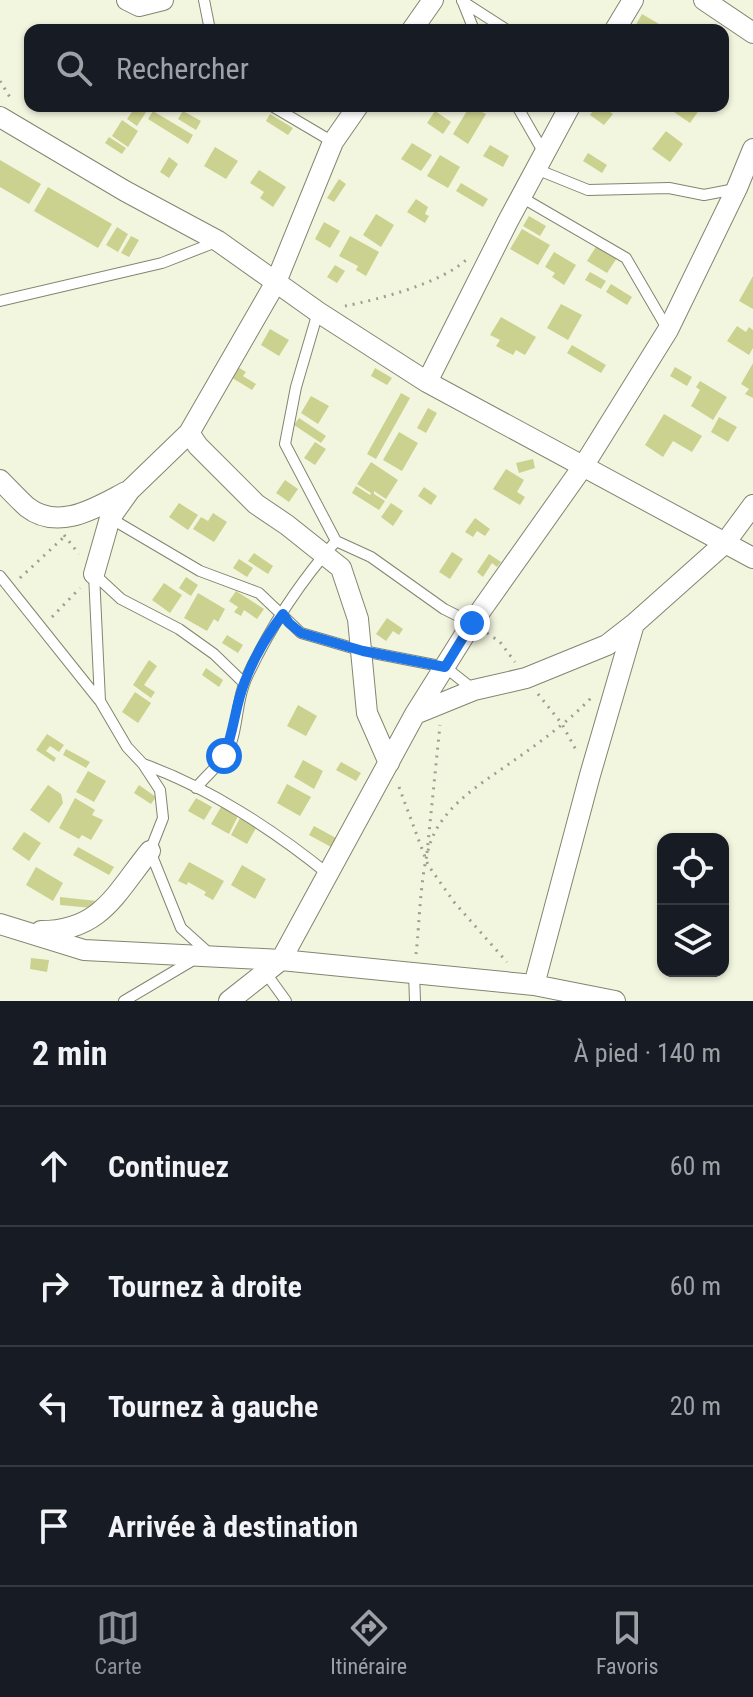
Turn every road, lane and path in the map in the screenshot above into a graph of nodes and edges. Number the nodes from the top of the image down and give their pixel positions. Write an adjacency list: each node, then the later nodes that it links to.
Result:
1 (127, 0): 2 (street)
2 (163, 0)
3 (204, 0): 8 (lane)
4 (433, 0): 9 (street)
5 (462, 0): 10 (lane); 11 (lane)
6 (633, 0): 12 (street)
7 (704, 0): 13 (street)
8 (209, 24)
9 (416, 24)
10 (472, 24)
11 (498, 24)
12 (619, 24)
13 (753, 33)
14 (282, 112): 19 (lane)
15 (354, 112): 19 (street)
16 (520, 112): 21 (lane)
17 (567, 112): 21 (street)
18 (0, 117): 24 (street)
19 (333, 142): 26 (street)
20 (753, 149): 22 (street)
21 (540, 161): 22 (lane); 23 (street)
22 (737, 188): 29 (street)
23 (521, 197): 29 (lane); 30 (street)
24 (218, 241): 26 (street); 27 (lane)
25 (476, 250): 28 (path)
26 (276, 282): 28 (street); 31 (street)
27 (0, 301)
28 (318, 312): 30 (street); 40 (lane)
29 (668, 330): 32 (street)
30 (427, 382): 32 (street)
31 (189, 433): 34 (street); 40 (street)
32 (584, 465): 39 (street); 46 (street)
33 (0, 480): 36 (street)
34 (130, 490): 36 (street); 37 (street)
35 (753, 505): 39 (street)
36 (50, 516): 38 (path)
37 (110, 518): 42 (street); 45 (lane)
38 (65, 536): 42 (path); 44 (path)
39 (725, 543): 41 (street); 47 (street)
40 (330, 548): 45 (lane); 46 (lane); 49 (street)
41 (753, 558)
42 (94, 574): 48 (path); 51 (lane); 54 (lane)
43 (0, 576): 44 (lane)
44 (10, 587): 48 (lane)
45 (283, 614): 49 (lane); 51 (lane)
46 (472, 623): 50 (street)
47 (634, 624): 52 (street); 70 (street)
48 (43, 627): 54 (lane)
49 (363, 651): 50 (lane); 57 (street)
50 (445, 667): 52 (lane); 56 (street)
51 (244, 683): 59 (lane)
52 (474, 690): 55 (street)
53 (593, 695): 61 (path)
54 (100, 701): 58 (lane)
55 (442, 703): 56 (street); 61 (path)
56 (415, 714): 57 (street)
57 (389, 763): 61 (path); 62 (street)
58 (143, 764): 59 (lane); 60 (lane)
59 (196, 788): 62 (lane)
60 (150, 851): 63 (street); 67 (lane)
61 (426, 861): 69 (path); 70 (path)
62 (328, 874): 68 (street)
63 (96, 917): 65 (street); 66 (street)
64 (0, 924): 65 (street)
65 (21, 930): 66 (street)
66 (129, 952): 67 (street)
67 (206, 956): 68 (street); 71 (lane)
68 (273, 966): 69 (street); 72 (street); 73 (lane)
69 (414, 973): 70 (street); 74 (lane)
70 (534, 985): 75 (street)
71 (124, 1001)
72 (229, 1001)
73 (286, 1001)
74 (415, 1001)
75 (615, 1001)

